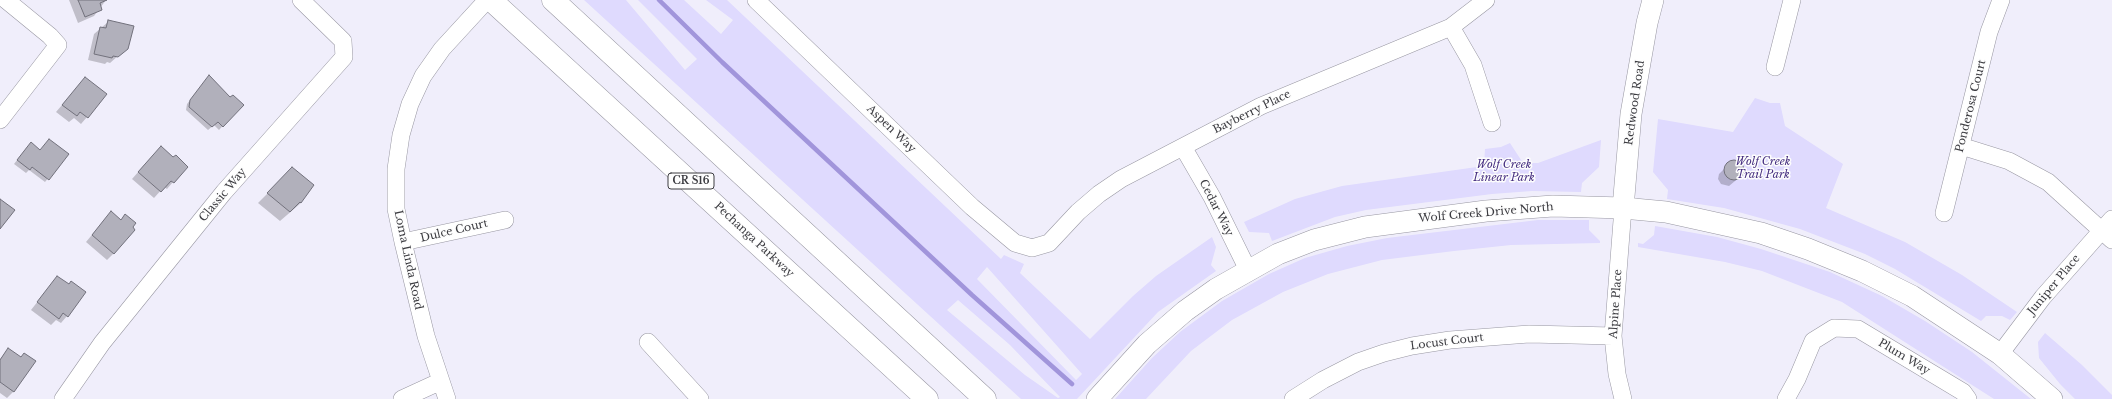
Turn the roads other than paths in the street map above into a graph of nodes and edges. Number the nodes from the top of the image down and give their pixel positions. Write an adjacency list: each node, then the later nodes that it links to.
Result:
1 (6, 0): 13 (street)
2 (301, 0): 28 (street, Classic Way)
3 (487, 0): 21 (street, Loma Linda Road)
4 (491, 0): 32 (main road, Pechanga Parkway / CR S16)
5 (552, 0): 33 (main road)
6 (756, 0): 22 (street, Aspen Way)
7 (1486, 0): 11 (street, Bayberry Place)
8 (1653, 0): 17 (street, Redwood Road)
9 (1792, 0): 12 (street)
10 (2001, 0): 15 (street, Ponderosa Court)
11 (1451, 27): 14 (street); 16 (street, Bayberry Place)
12 (1775, 67)
13 (0, 120)
14 (1492, 123)
15 (1962, 146): 18 (street, Ponderosa Court); 20 (street)
16 (1183, 147): 22 (street, Bayberry Place); 23 (street, Cedar Way)
17 (1623, 208): 23 (street, Wolf Creek Drive North); 24 (street, Alpine Place); 26 (street, Wolf Creek Drive North)
18 (1944, 213)
19 (506, 220): 21 (street, Dulce Court)
20 (2109, 229): 26 (street, Juniper Place)
21 (403, 242): 27 (street, Loma Linda Road)
22 (1032, 248)
23 (1248, 270): 34 (street, Wolf Creek Drive North)
24 (1613, 336): 35 (street, Locust Court); 36 (street, Alpine Place)
25 (648, 342): 31 (street)
26 (2000, 354): 39 (street, Wolf Creek Drive North)
27 (439, 382): 29 (street); 30 (street, Loma Linda Road)
28 (63, 399)
29 (402, 399)
30 (447, 399)
31 (700, 399)
32 (927, 399)
33 (985, 399)
34 (1097, 399)
35 (1293, 399)
36 (1623, 399)
37 (1786, 399): 38 (street, Plum Way)
38 (1968, 399)
39 (2052, 399)

